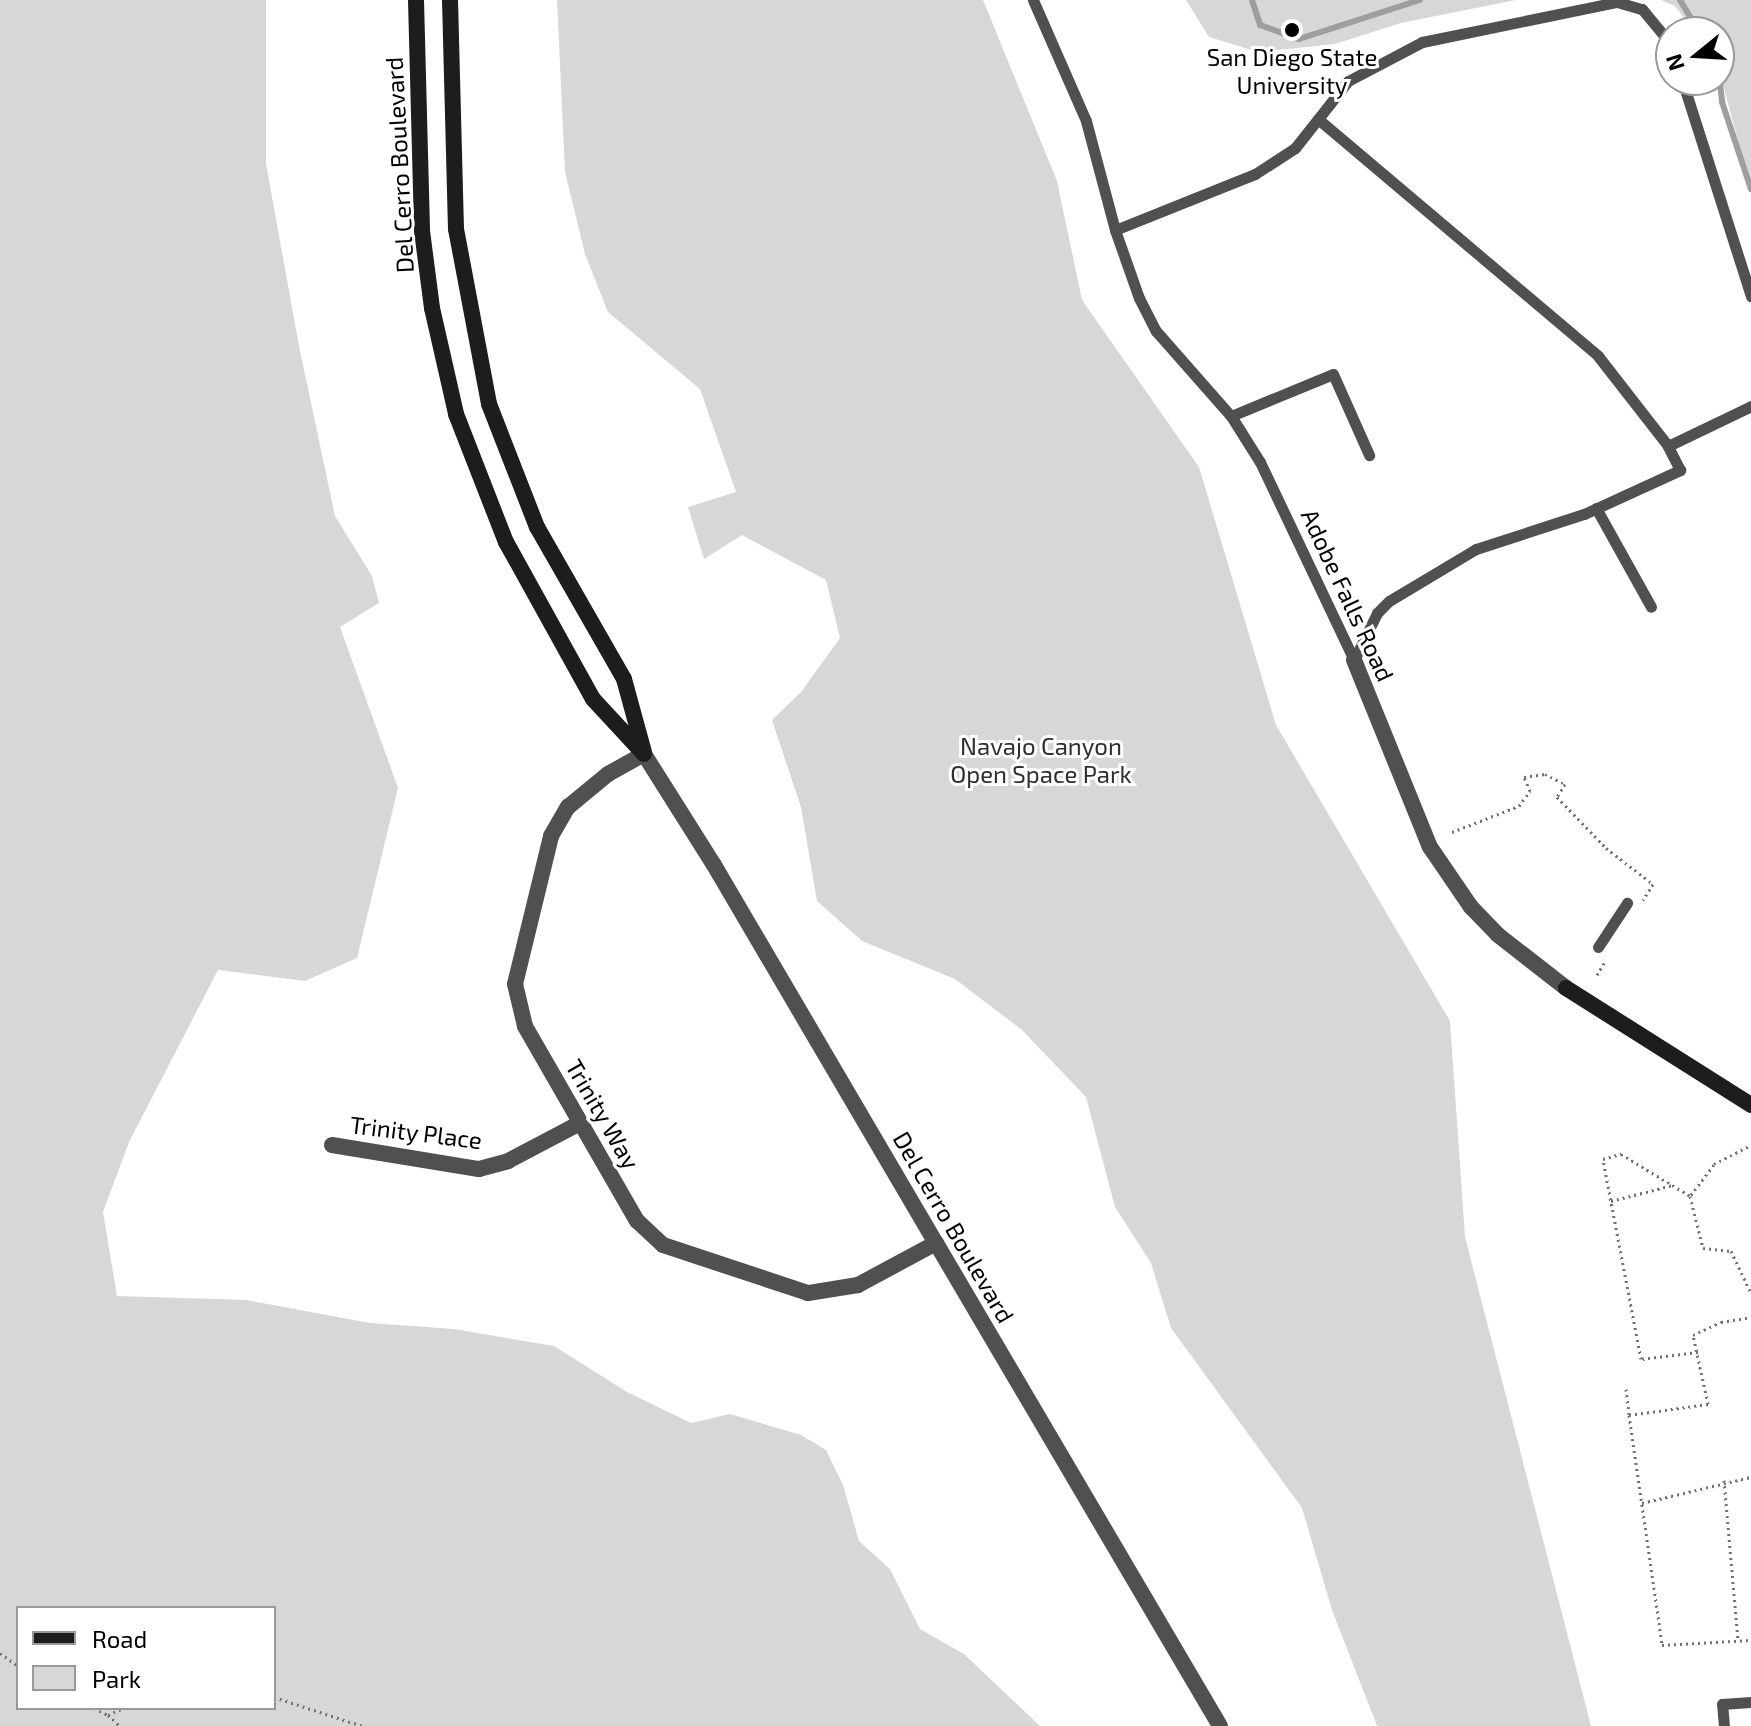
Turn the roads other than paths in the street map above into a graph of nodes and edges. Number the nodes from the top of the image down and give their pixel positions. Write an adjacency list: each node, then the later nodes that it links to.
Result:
1 (416, 0): 16 (street, Del Cerro Boulevard)
2 (450, 0): 16 (street, Del Cerro Boulevard)
3 (1033, 0): 7 (lane, Adobe Falls Road)
4 (1655, 25): 6 (lane)
5 (1687, 96): 8 (lane)
6 (1318, 119): 7 (lane); 11 (lane)
7 (1115, 230): 10 (lane, Adobe Falls Road)
8 (1751, 296)
9 (1751, 406): 11 (lane)
10 (1231, 416): 12 (lane); 15 (lane, Adobe Falls Road)
11 (1668, 446): 13 (lane)
12 (1369, 455)
13 (1596, 508): 14 (lane); 15 (lane)
14 (1651, 607)
15 (1354, 660): 19 (street, Adobe Falls Road)
16 (644, 754): 20 (street, Trinity Way); 22 (street, Del Cerro Boulevard)
17 (1632, 907): 18 (lane)
18 (1598, 947)
19 (1751, 1105)
20 (580, 1123): 21 (street, Trinity Place); 22 (street, Trinity Way)
21 (332, 1145)
22 (936, 1243): 24 (street, Del Cerro Boulevard)
23 (1751, 1702): 25 (lane)
24 (1220, 1726)
25 (1724, 1726)

